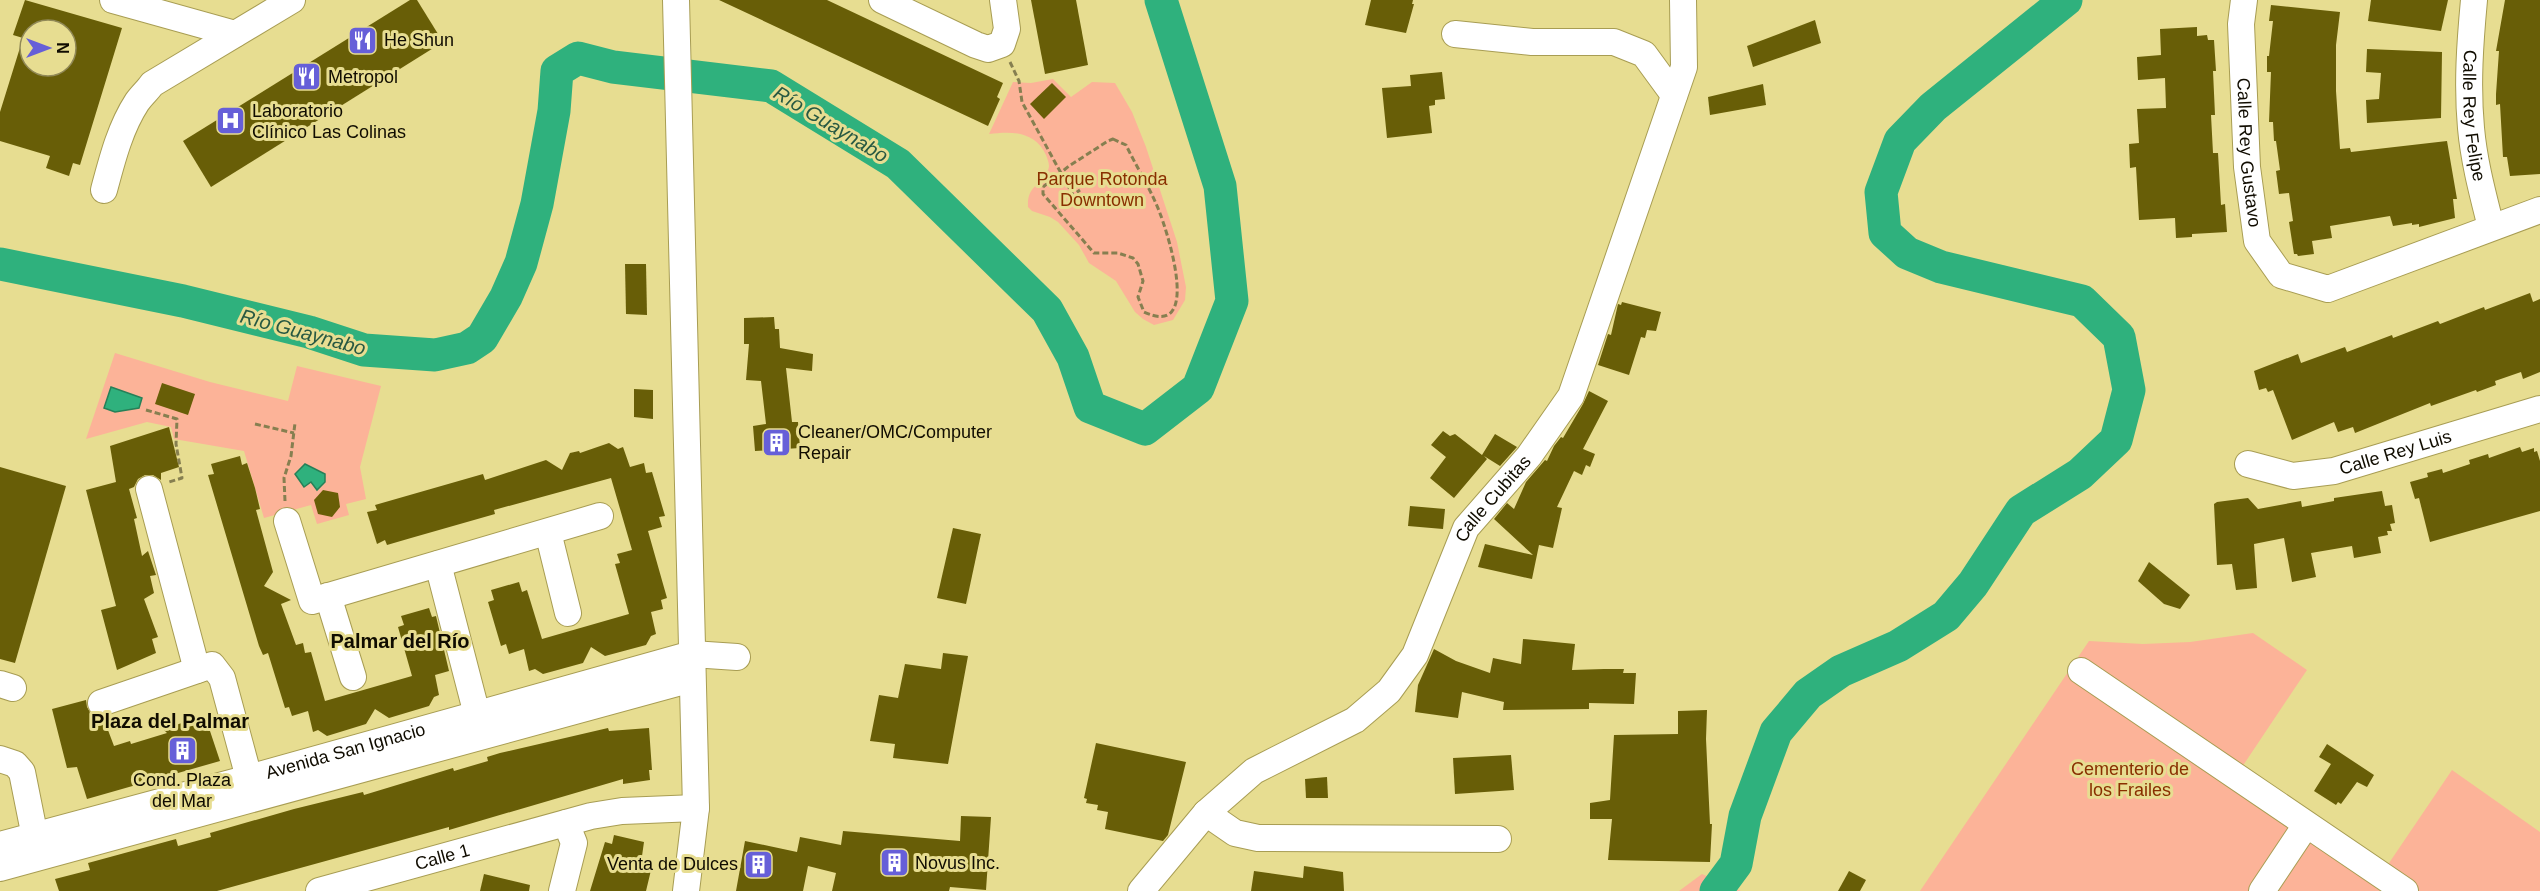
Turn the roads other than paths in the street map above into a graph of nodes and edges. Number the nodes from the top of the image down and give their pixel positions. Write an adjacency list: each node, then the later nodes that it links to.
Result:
1 (113, 0): 9 (street)
2 (292, 0): 10 (street)
3 (676, 0): 26 (street)
4 (882, 0): 5 (street)
5 (1003, 0)
6 (1683, 0): 12 (street, Calle Cubitas)
7 (2244, 0): 15 (street, Calle Rey Gustavo)
8 (2474, 0): 15 (street, Calle Rey Felipe)
9 (171, 8): 10 (street)
10 (235, 34): 13 (street)
11 (1455, 34): 12 (street)
12 (1674, 95): 35 (street, Calle Cubitas)
13 (104, 190)
14 (2540, 210): 15 (street, Calle Rey Gustavo)
15 (2491, 227)
16 (2540, 410): 17 (street, Calle Rey Luis)
17 (2248, 464)
18 (149, 489): 27 (street)
19 (600, 516): 21 (street)
20 (287, 521): 23 (street)
21 (548, 532): 22 (street); 24 (street)
22 (438, 564): 23 (street); 31 (street)
23 (328, 596): 29 (street)
24 (568, 613)
25 (737, 657): 26 (street, Avenida San Ignacio)
26 (692, 667): 31 (street, Avenida San Ignacio); 34 (street)
27 (197, 670): 30 (street); 33 (street)
28 (2081, 671): 36 (street)
29 (353, 677)
30 (101, 704)
31 (480, 725): 33 (street, Avenida San Ignacio); 40 (street, Avenida San Ignacio)
32 (0, 759): 40 (street)
33 (249, 778): 40 (street, Avenida San Ignacio)
34 (696, 808): 37 (street, Calle 1); 45 (street)
35 (1206, 813): 38 (street); 46 (street, Calle Cubitas)
36 (2306, 825): 47 (street); 48 (street)
37 (570, 833): 42 (street, Calle 1); 44 (street)
38 (1498, 839)
39 (0, 845): 40 (street, Avenida San Ignacio)
40 (37, 847): 41 (street, Avenida San Ignacio)
41 (0, 868)
42 (386, 882): 43 (street, Calle 1)
43 (319, 891)
44 (562, 891)
45 (686, 891)
46 (1140, 891)
47 (2262, 891)
48 (2405, 891)

